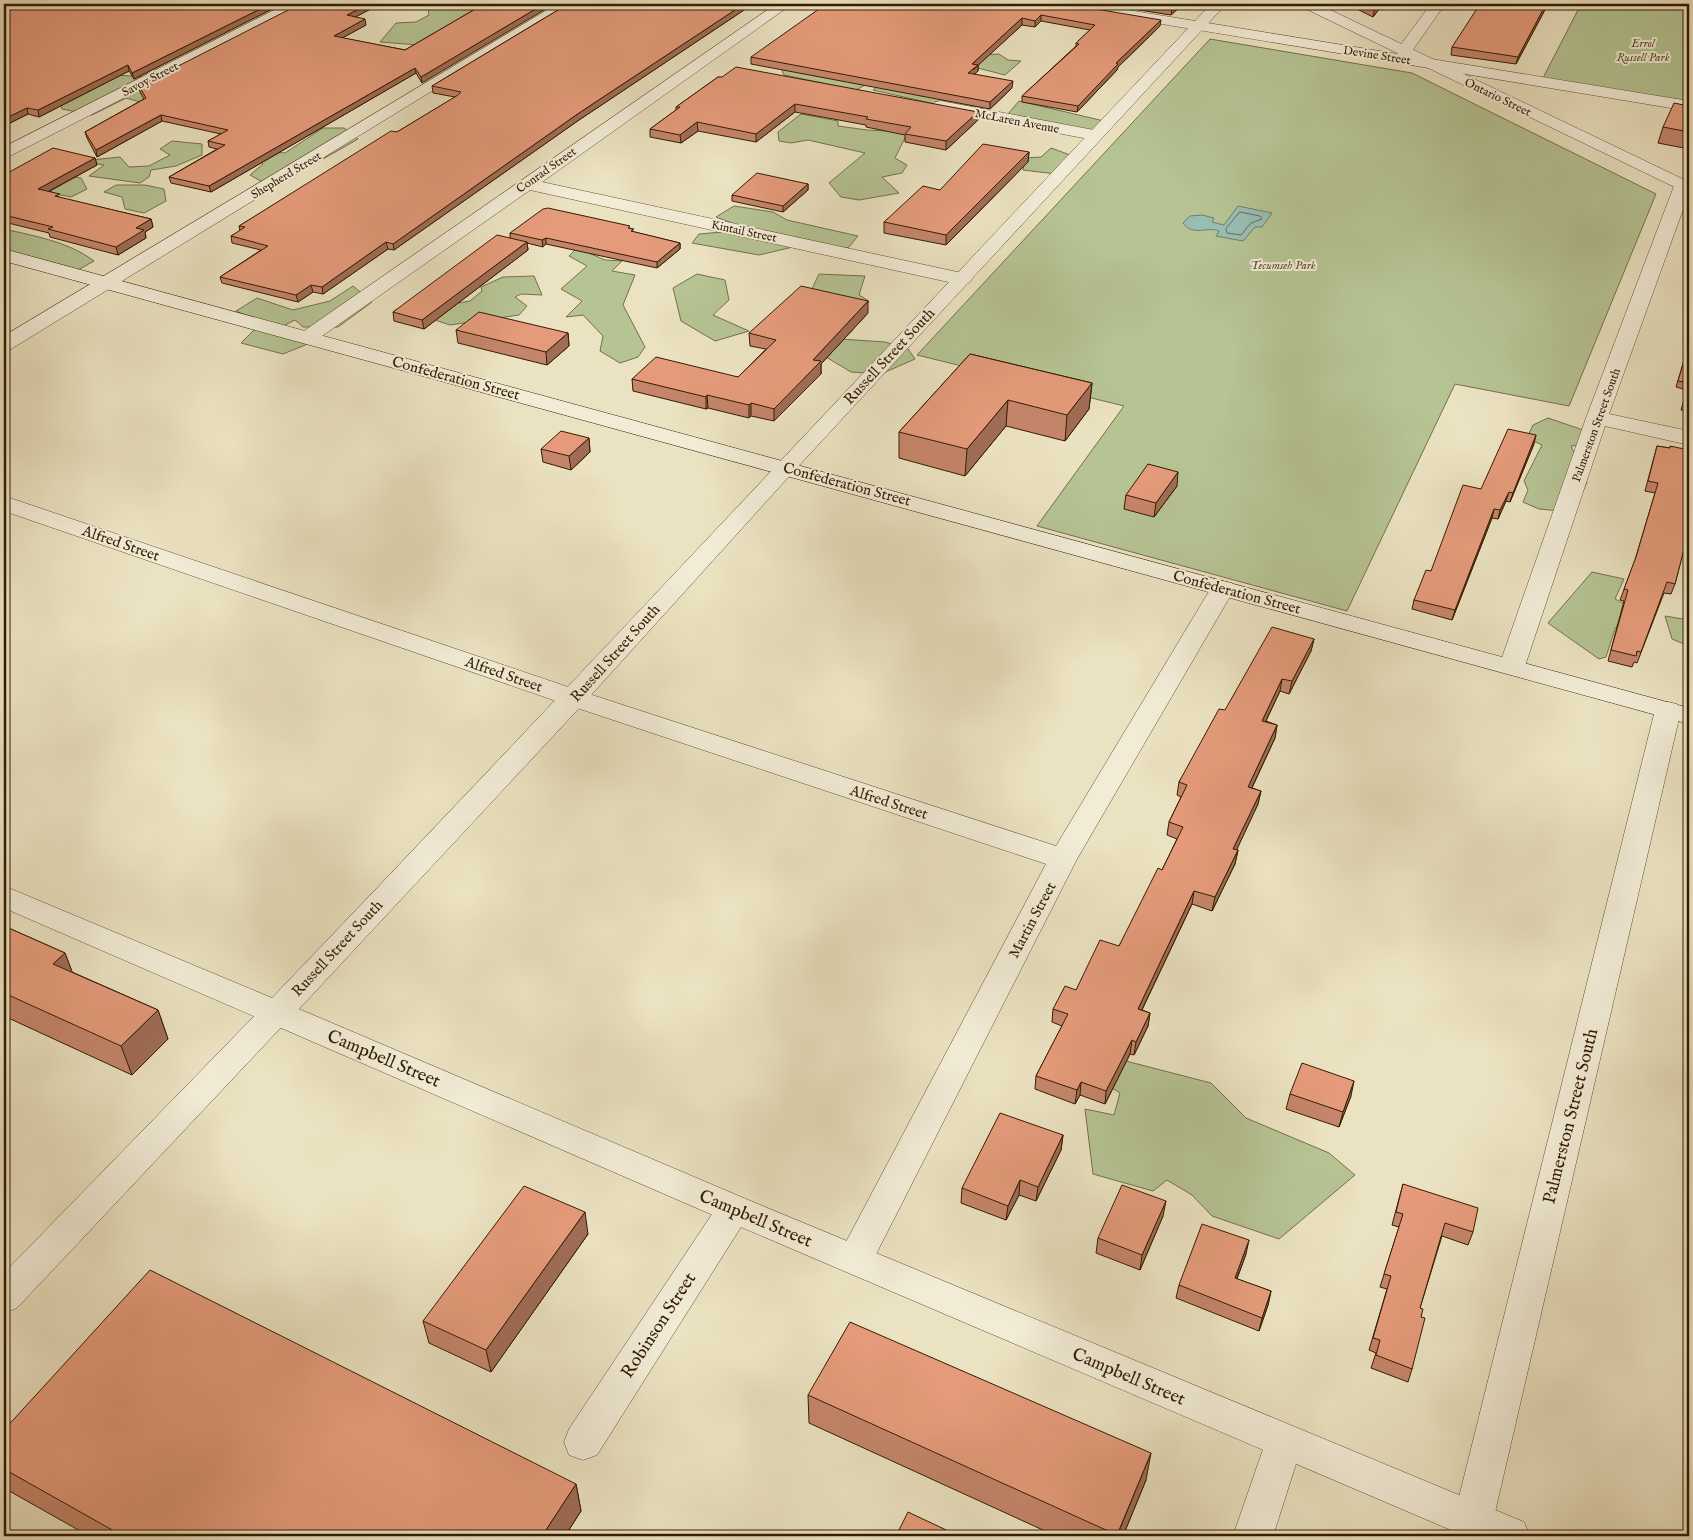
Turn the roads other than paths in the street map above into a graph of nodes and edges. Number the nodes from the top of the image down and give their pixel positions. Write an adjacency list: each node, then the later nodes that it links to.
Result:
1 (12, 4): 9 (street)
2 (296, 4): 18 (street, Savoy Street)
3 (567, 4): 23 (street, Shepherd Street)
4 (786, 4): 12 (street, Conrad Street)
5 (1065, 4): 10 (street, Devine Street)
6 (1218, 4): 10 (street, Russell Street South)
7 (1306, 4): 11 (street, Ontario Street)
8 (1438, 4): 11 (street)
9 (4, 7)
10 (1198, 26): 13 (street, Devine Street); 17 (street, Russell Street South)
11 (1404, 51): 13 (street, Ontario Street)
12 (705, 62): 14 (street); 19 (street, Conrad Street)
13 (1429, 64): 16 (street, Devine Street); 20 (street, Ontario Street)
14 (723, 65)
15 (927, 104): 17 (street, McLaren Avenue)
16 (1689, 106)
17 (1094, 135): 22 (street, Russell Street South)
18 (4, 154)
19 (526, 184): 22 (street, Kintail Street); 24 (street, Conrad Street)
20 (1686, 188): 26 (street, Palmerston Street South)
21 (4, 255): 23 (street, Confederation Street)
22 (962, 279): 28 (street, Russell Street South)
23 (108, 283): 24 (street, Confederation Street); 25 (street, Shepherd Street)
24 (308, 337): 28 (street, Confederation Street)
25 (4, 345)
26 (1597, 418): 27 (street); 31 (street, Palmerston Street South)
27 (1689, 438)
28 (784, 467): 30 (street, Confederation Street); 32 (street, Russell Street South)
29 (4, 503): 32 (street, Alfred Street)
30 (1224, 588): 31 (street, Confederation Street); 34 (street, Martin Street)
31 (1512, 666): 33 (street, Confederation Street)
32 (574, 698): 34 (street, Alfred Street); 36 (street, Russell Street South)
33 (1679, 713): 42 (street, Palmerston Street South)
34 (1064, 859): 38 (street, Martin Street)
35 (4, 896): 36 (street, Campbell Street)
36 (277, 1012): 37 (street, Campbell Street); 39 (street, Russell Street South)
37 (734, 1209): 38 (street, Campbell Street); 40 (street, Robinson Street)
38 (855, 1259): 41 (street, Campbell Street)
39 (4, 1297)
40 (583, 1442)
41 (1284, 1442): 42 (street, Campbell Street); 43 (street)
42 (1473, 1521): 44 (street, Campbell Street)
43 (1253, 1536)
44 (1510, 1536)

